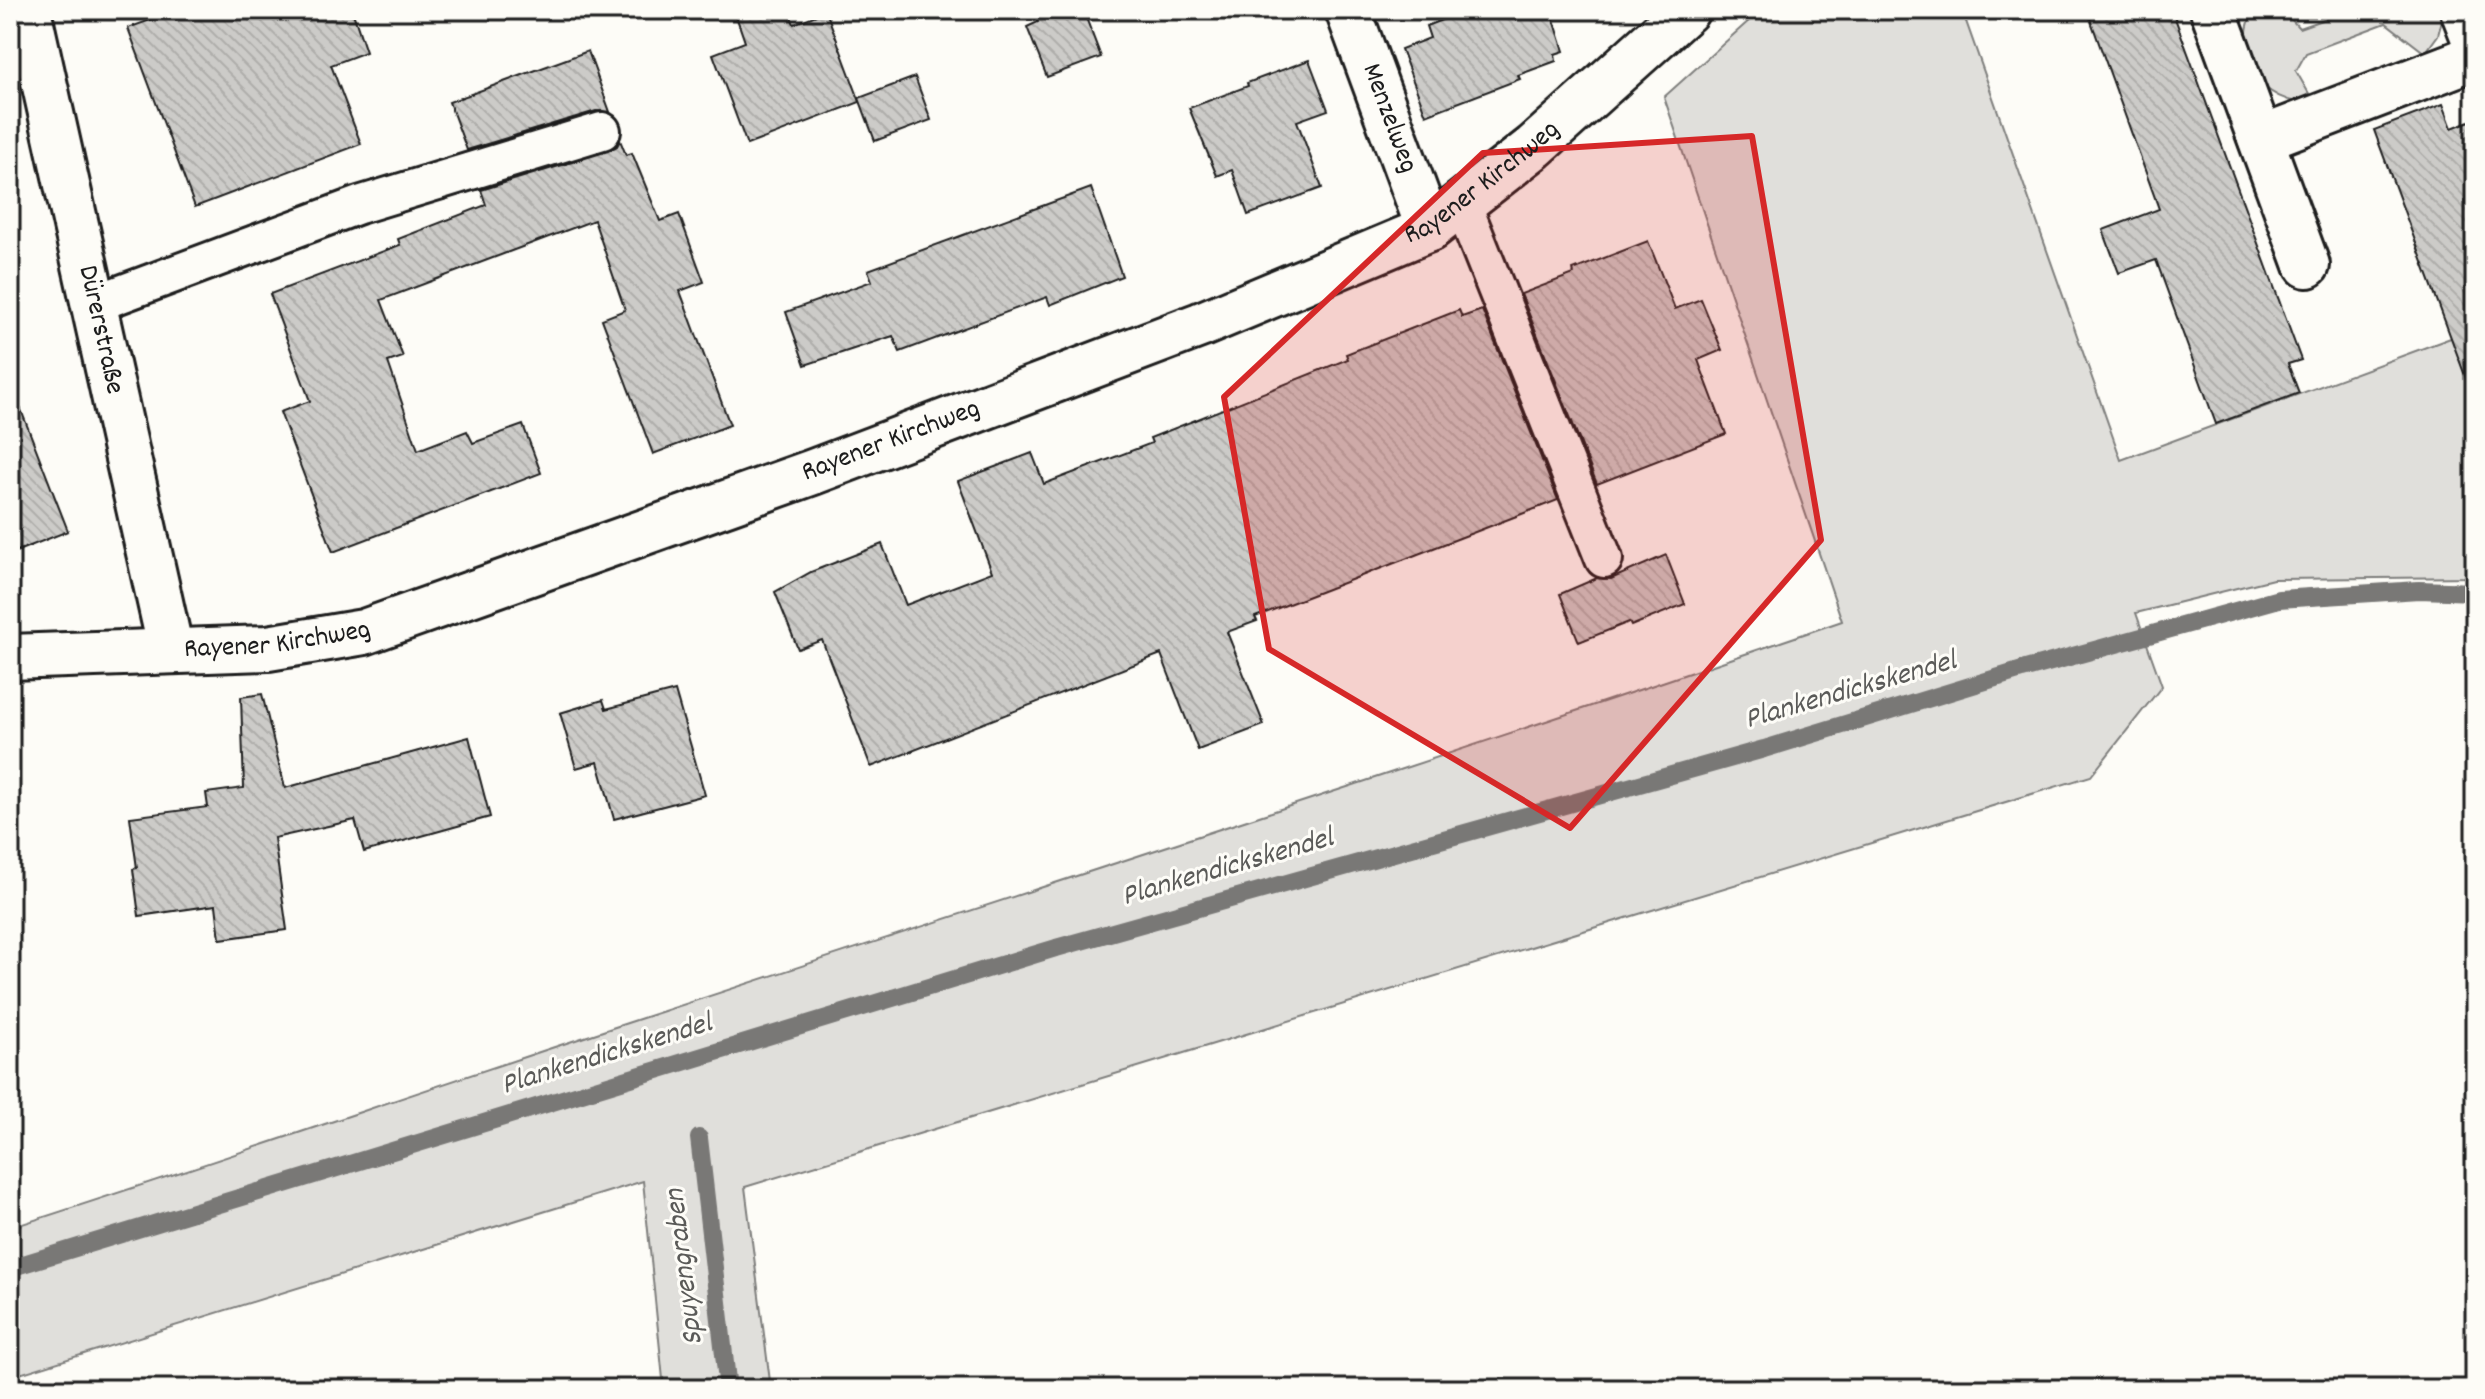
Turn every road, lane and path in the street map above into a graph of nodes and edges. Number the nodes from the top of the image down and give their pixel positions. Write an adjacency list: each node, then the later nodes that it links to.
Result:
1 (1348, 10): 10 (street, Menzelweg)
2 (1687, 10): 10 (street, Rayener Kirchweg)
3 (2213, 10): 9 (street)
4 (2463, 10): 6 (street)
5 (22, 17): 12 (street, Dürerstraße)
6 (2475, 41)
7 (2475, 57): 9 (street)
8 (602, 131): 12 (lane)
9 (2261, 139): 11 (street)
10 (1446, 216): 13 (lane); 14 (street, Rayener Kirchweg)
11 (2307, 265)
12 (94, 304): 14 (street, Dürerstraße)
13 (1604, 559)
14 (171, 651): 15 (street, Rayener Kirchweg)
15 (10, 657)

